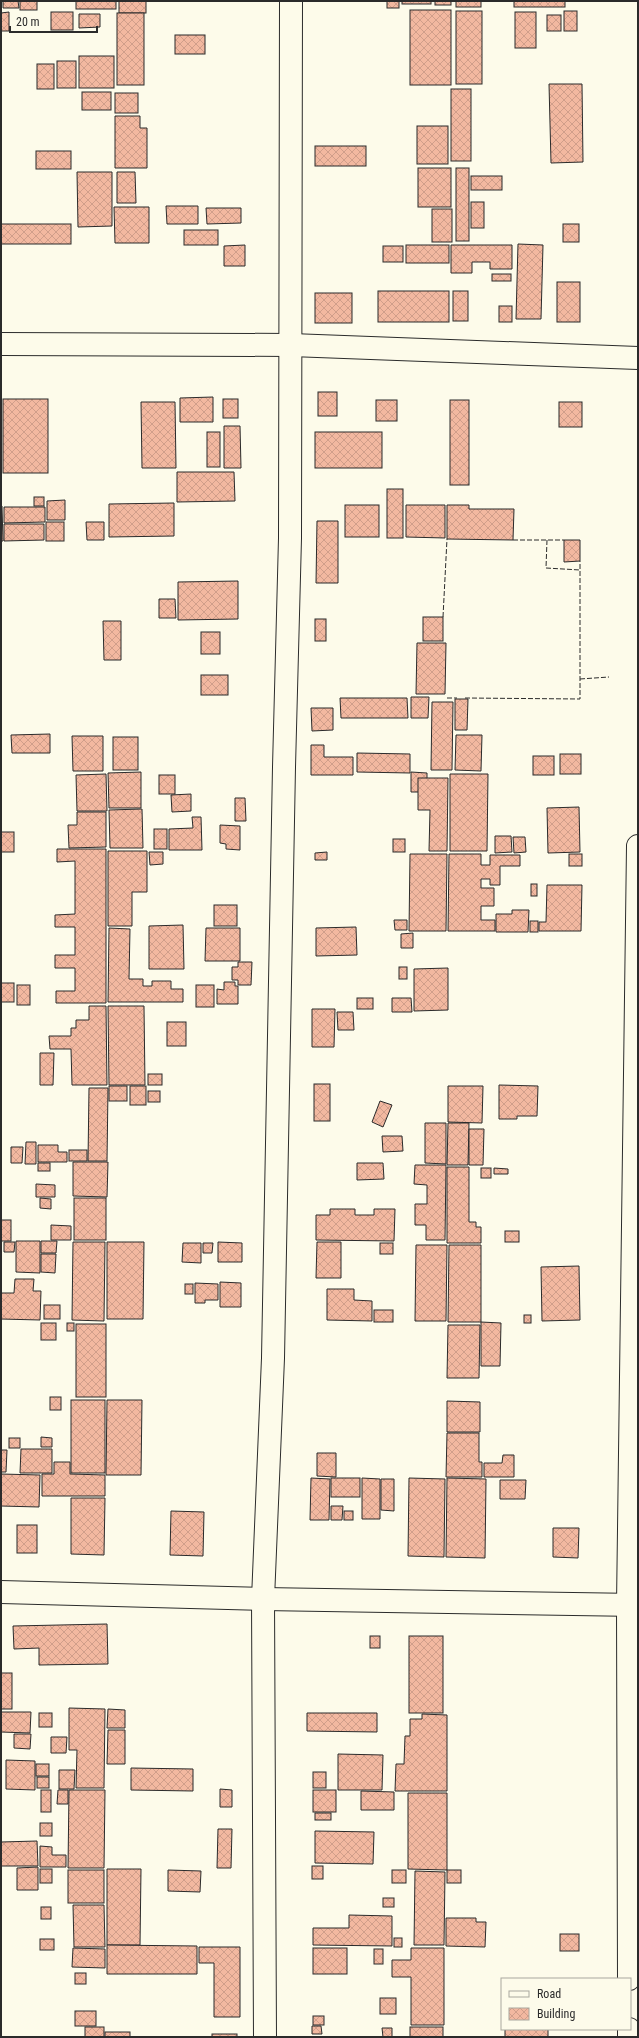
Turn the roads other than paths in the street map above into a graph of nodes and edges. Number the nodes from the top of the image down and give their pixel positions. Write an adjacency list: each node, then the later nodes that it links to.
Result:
1 (291, 1): 3 (street)
2 (1, 344): 3 (street)
3 (292, 345): 4 (street); 7 (street)
4 (638, 358)
5 (638, 846): 8 (street)
6 (1, 1592): 7 (street)
7 (263, 1600): 8 (street); 10 (street)
8 (633, 1605): 9 (street)
9 (629, 1978)
10 (265, 2037)

